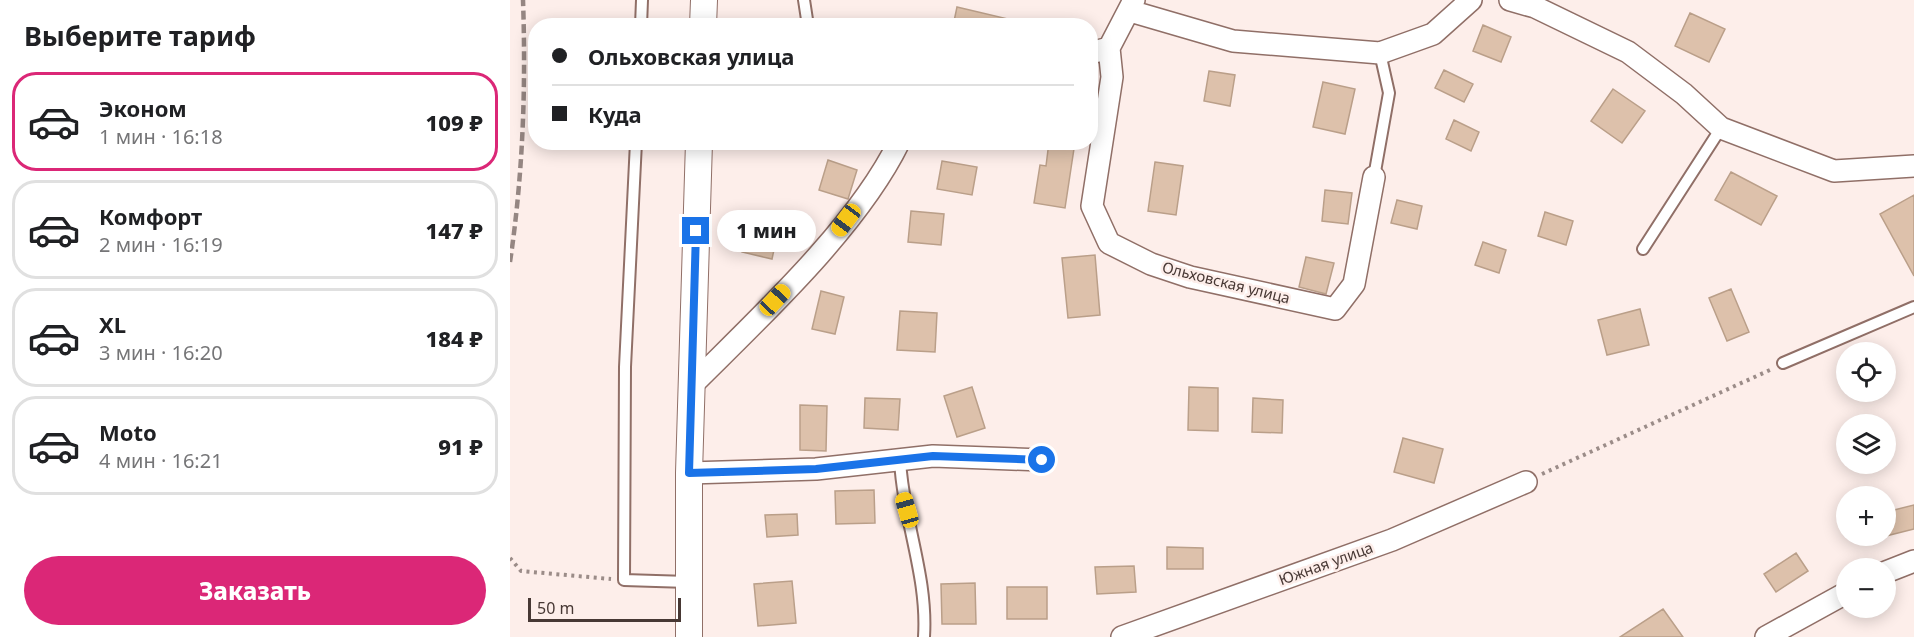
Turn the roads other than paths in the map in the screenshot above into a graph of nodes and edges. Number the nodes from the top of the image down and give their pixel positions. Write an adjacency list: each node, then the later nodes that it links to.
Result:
1 (642, 0): 7 (lane)
2 (704, 0): 8 (street)
3 (804, 0): 9 (lane)
4 (1471, 0): 11 (street)
5 (1510, 0): 12 (street)
6 (1132, 5): 10 (street, Ольховская улица); 11 (street)
7 (641, 18)
8 (703, 18)
9 (806, 18)
10 (1100, 50): 17 (street, Ольховская улица)
11 (1380, 53): 17 (lane)
12 (1721, 128): 16 (street); 18 (lane)
13 (636, 150): 28 (lane)
14 (699, 150): 21 (street)
15 (895, 150): 21 (street)
16 (1914, 166)
17 (1374, 177)
18 (1643, 249)
19 (1914, 307): 20 (lane)
20 (1784, 363)
21 (691, 386): 24 (street)
22 (900, 460): 23 (street); 24 (street); 31 (lane)
23 (1042, 460)
24 (689, 473): 28 (street)
25 (1526, 482): 32 (street, Южная улица)
26 (1914, 561): 27 (street)
27 (1896, 568)
28 (688, 582): 30 (street)
29 (1836, 598): 33 (street)
30 (689, 637)
31 (924, 637)
32 (1122, 637)
33 (1767, 637)

